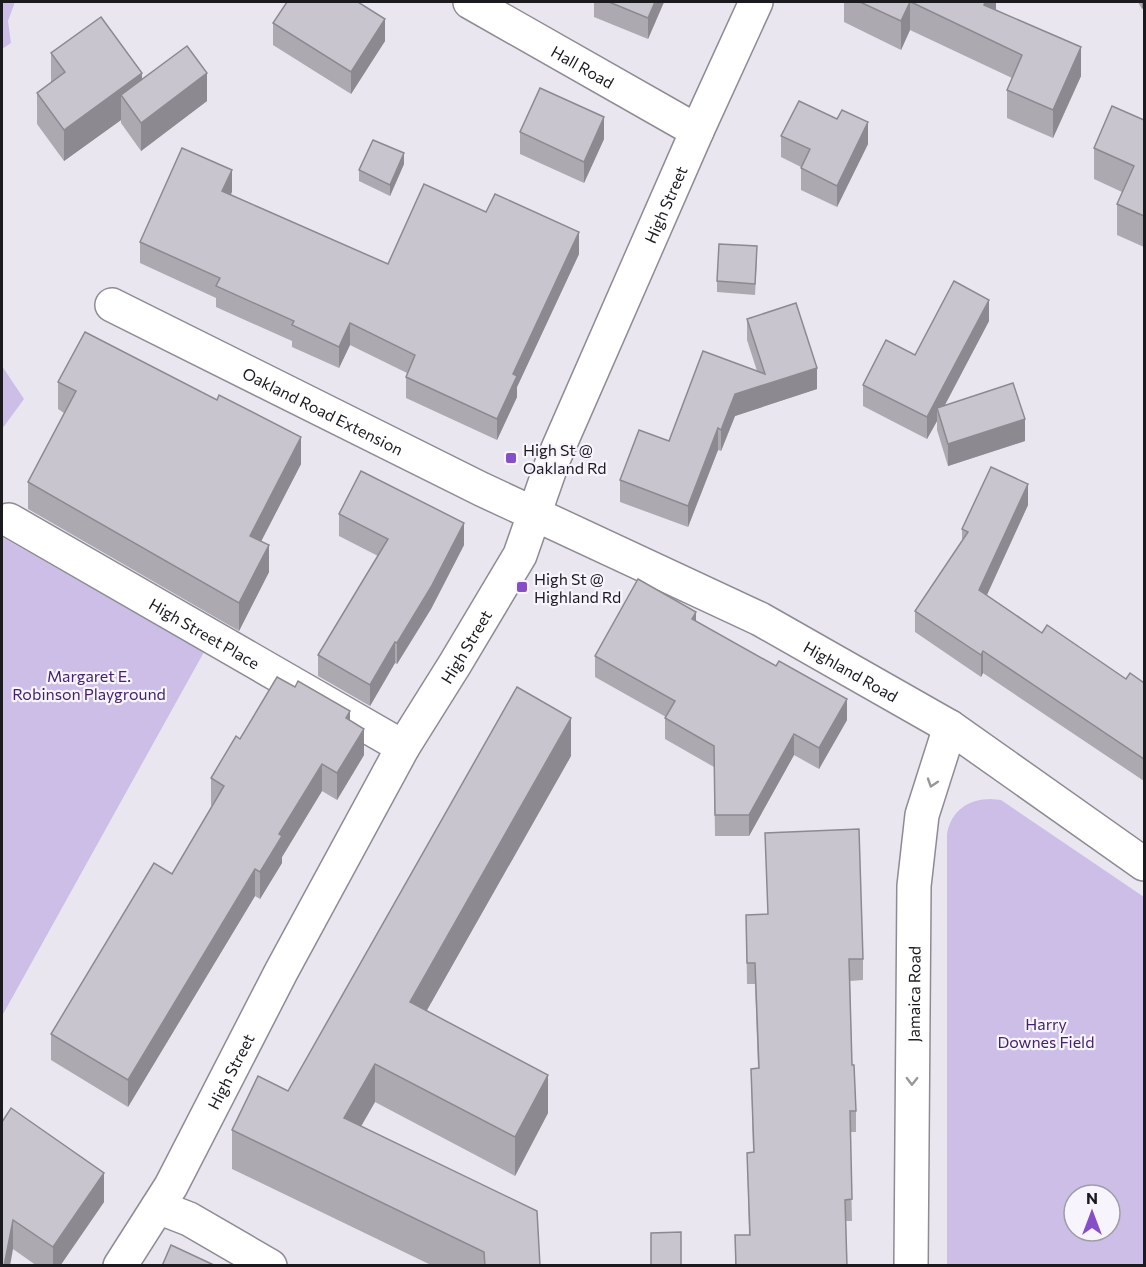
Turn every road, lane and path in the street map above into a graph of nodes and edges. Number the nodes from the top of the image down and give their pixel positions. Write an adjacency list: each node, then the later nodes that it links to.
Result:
1 (470, 2): 3 (street, Hall Road)
2 (756, 2): 3 (street, High Street)
3 (697, 130): 5 (street, High Street)
4 (112, 304): 5 (street, Oakland Road Extension)
5 (535, 515): 7 (street, Highland Road); 8 (street, High Street)
6 (9, 520): 8 (street, High Street Place)
7 (950, 727): 9 (street, Highland Road); 13 (street, Jamaica Road, one-way to 13)
8 (403, 747): 10 (street, High Street)
9 (1144, 864)
10 (159, 1207): 11 (street, High Street); 12 (street)
11 (120, 1266)
12 (270, 1266)
13 (911, 1266)

